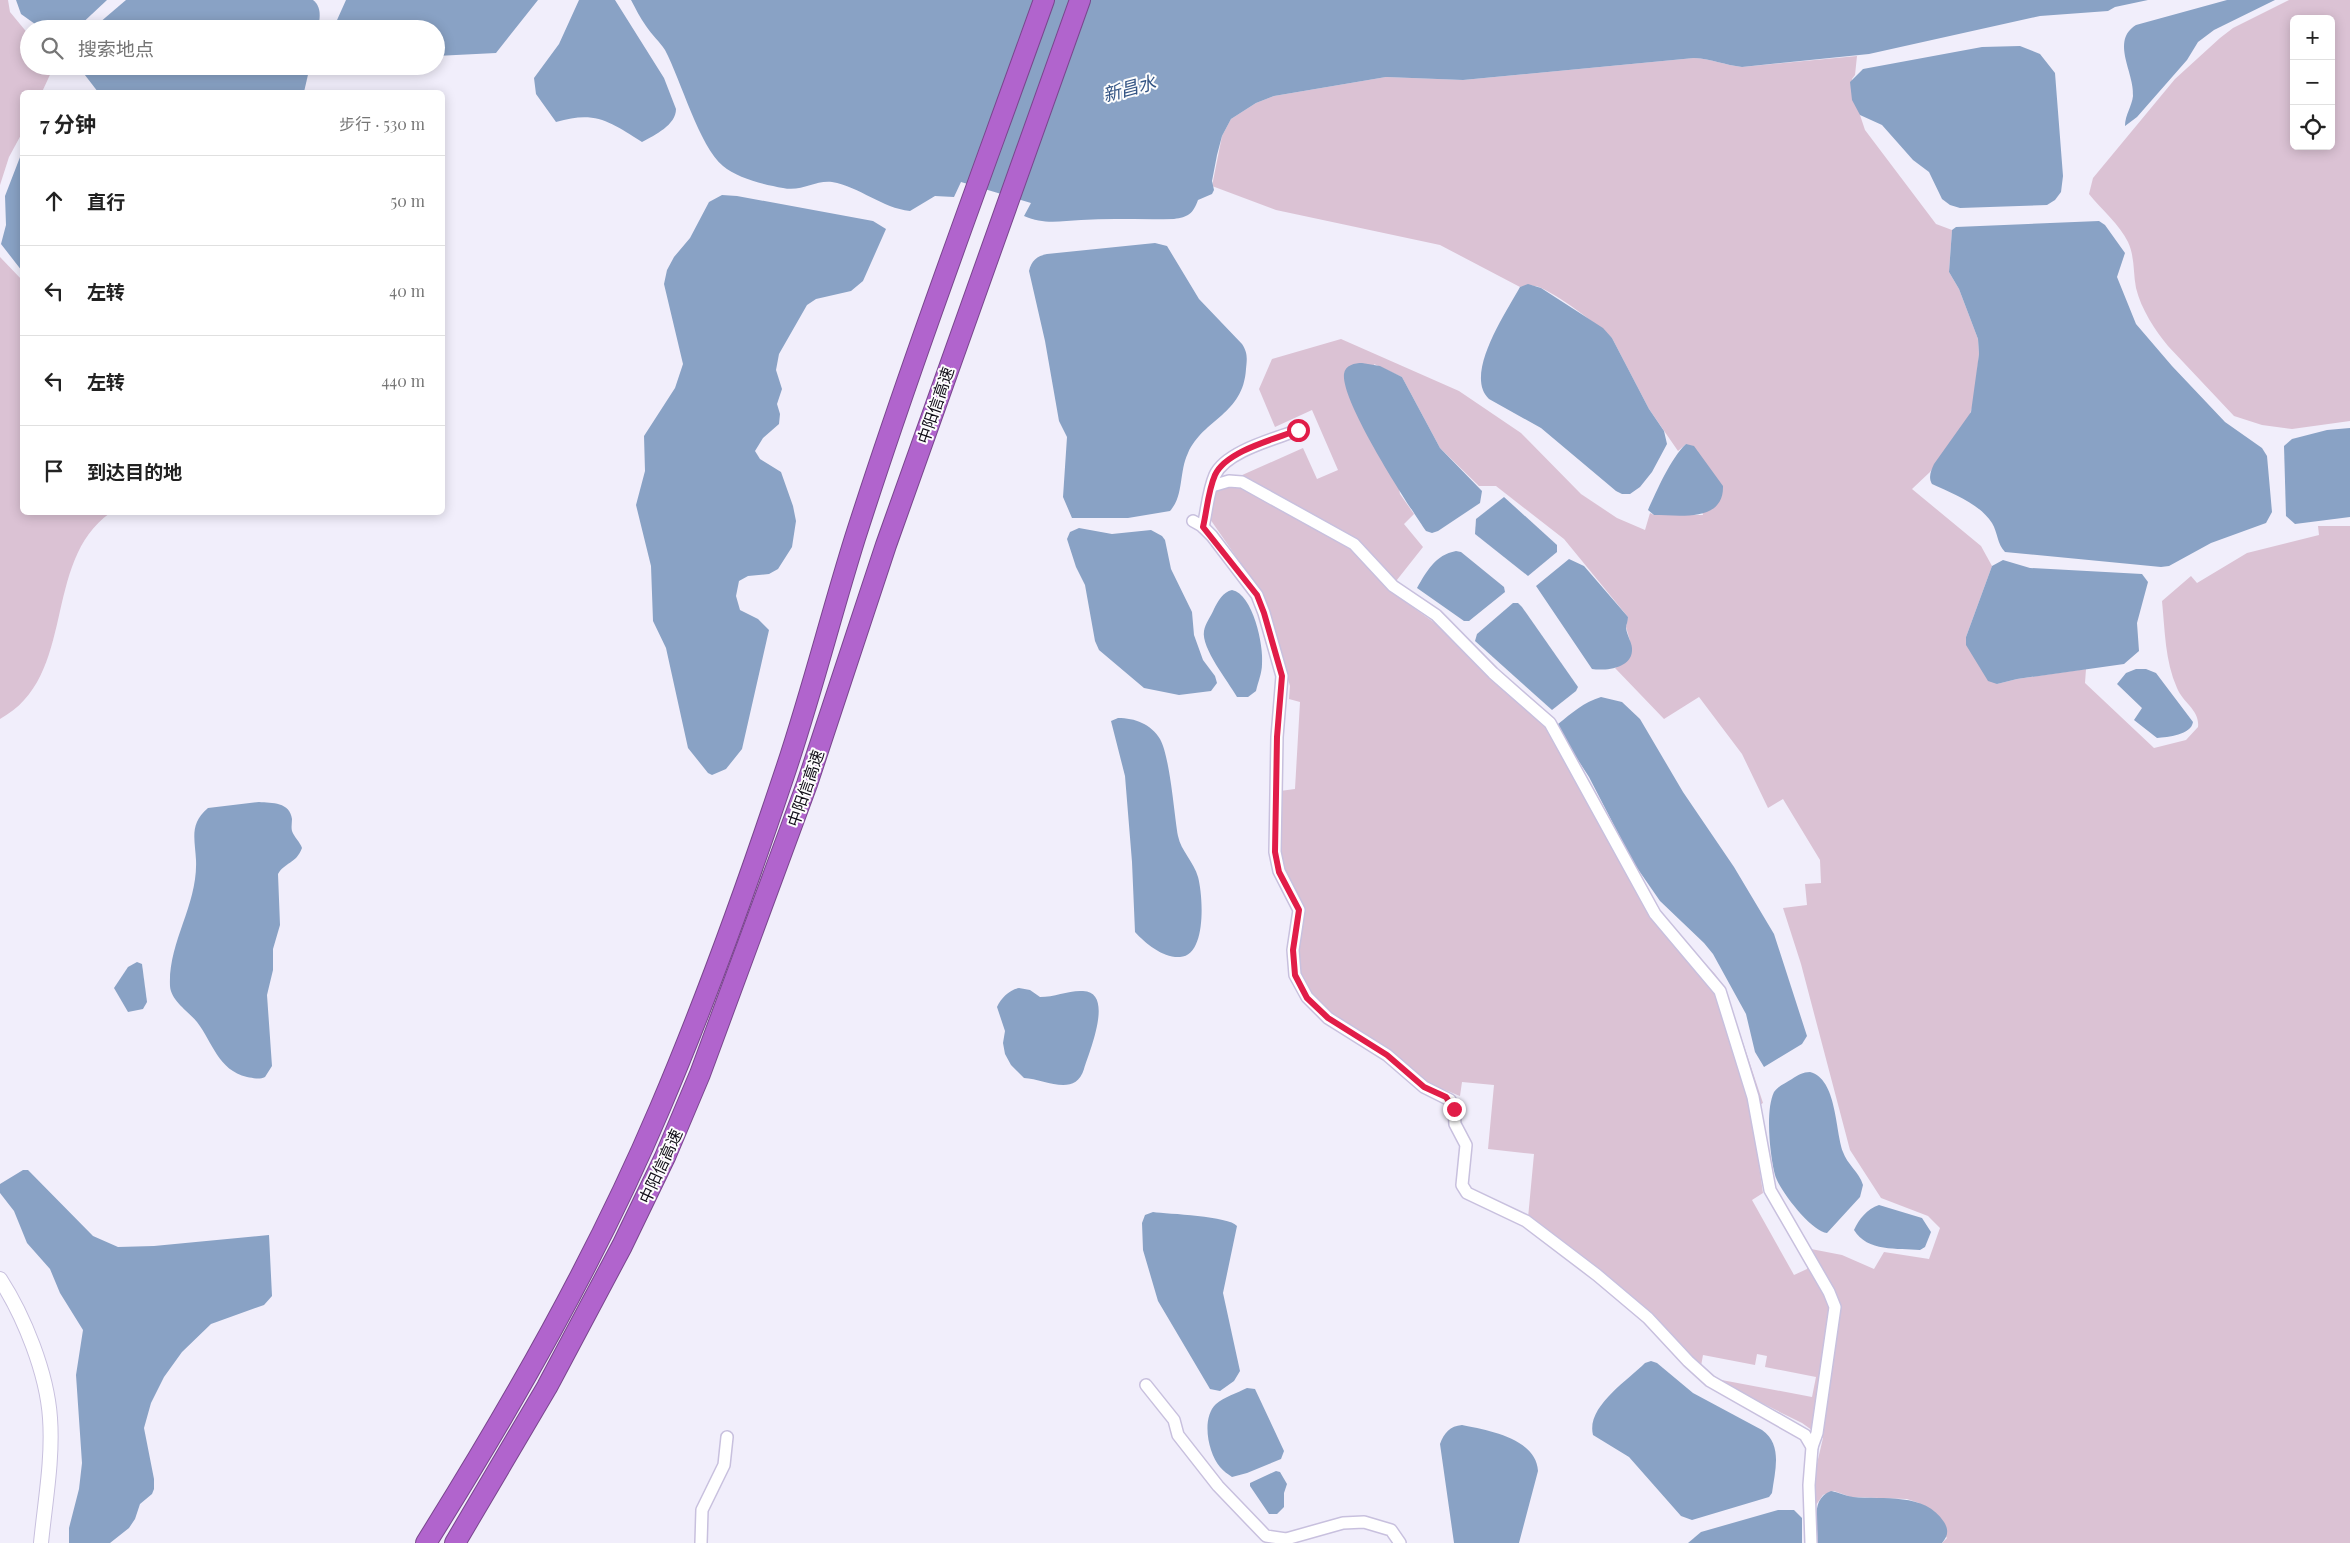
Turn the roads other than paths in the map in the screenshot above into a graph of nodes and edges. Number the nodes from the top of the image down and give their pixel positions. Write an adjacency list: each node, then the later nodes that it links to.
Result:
1 (1044, 0): 10 (highway, 中阳信高速)
2 (1080, 0): 11 (highway, 中阳信高速)
3 (1298, 430): 4 (street)
4 (1212, 486): 8 (street); 8 (street)
5 (0, 1279): 9 (street)
6 (1146, 1385): 13 (street)
7 (727, 1437): 12 (street)
8 (1812, 1448): 14 (street)
9 (41, 1543)
10 (426, 1543)
11 (455, 1543)
12 (701, 1543)
13 (1400, 1543)
14 (1811, 1543)

